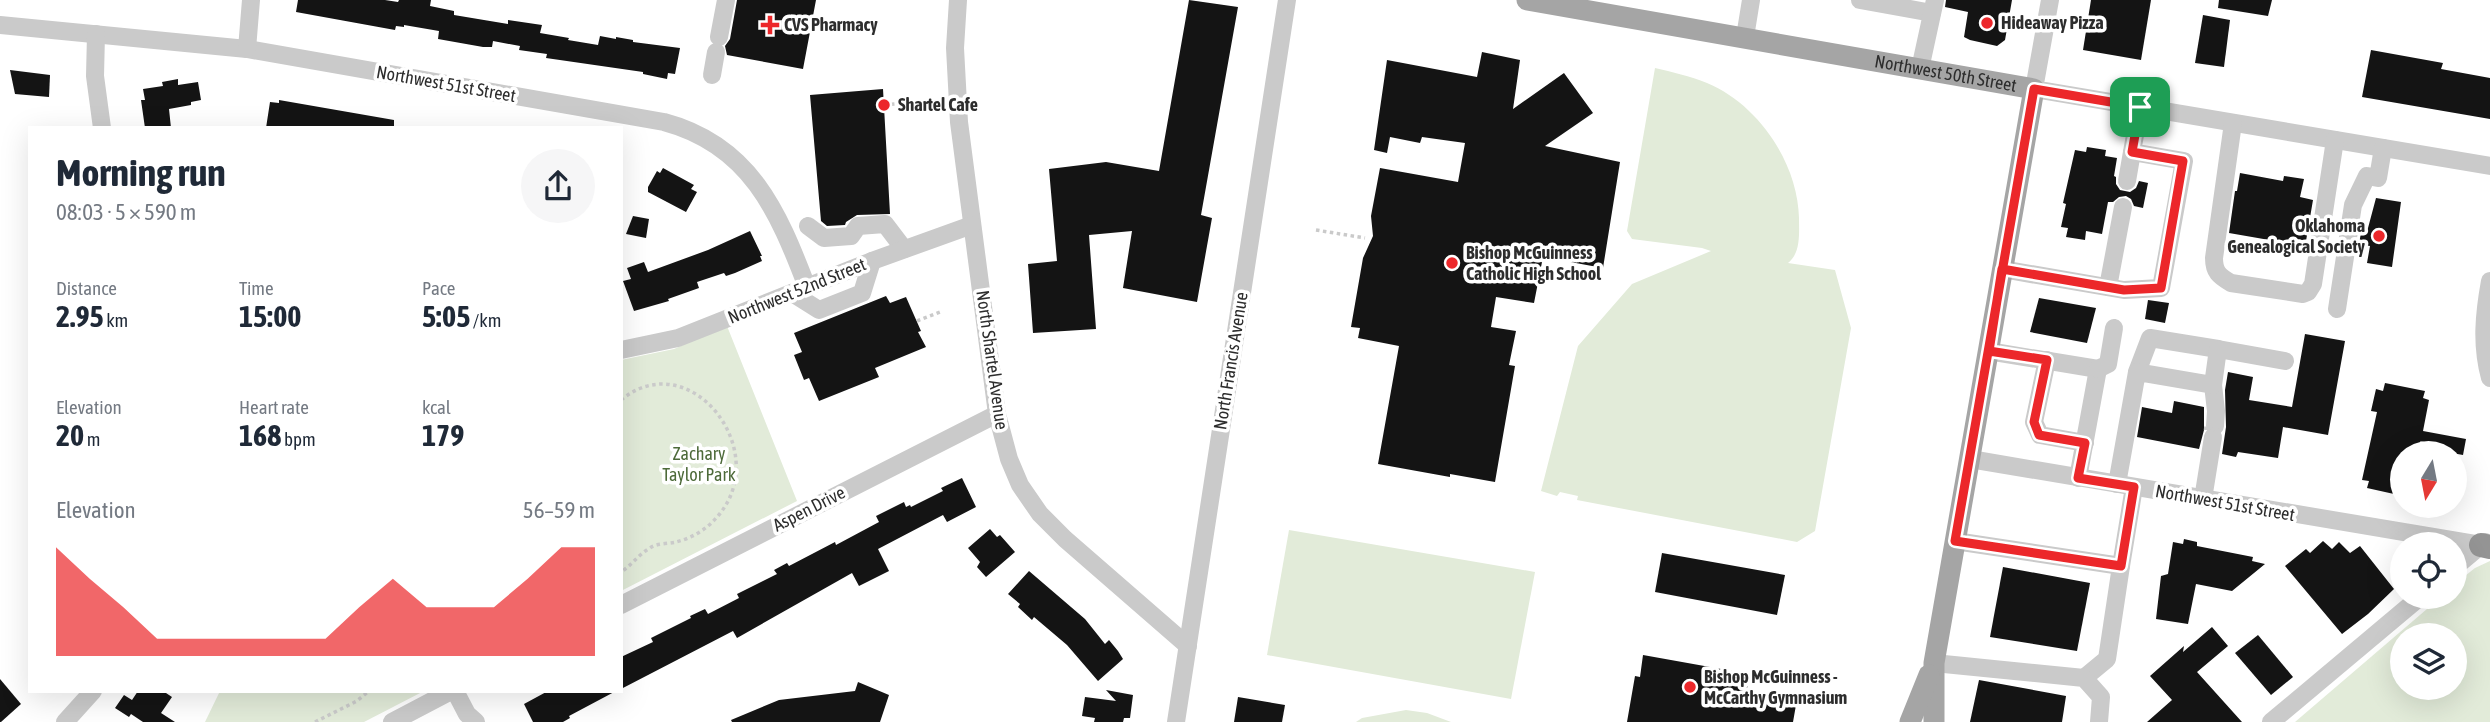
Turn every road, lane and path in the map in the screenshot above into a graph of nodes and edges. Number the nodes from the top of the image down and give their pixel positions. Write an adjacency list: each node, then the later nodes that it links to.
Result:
1 (251, 0): 13 (street)
2 (726, 0): 15 (street)
3 (958, 0): 28 (street, North Shartel Avenue)
4 (1287, 0): 65 (street, North Francis Avenue)
5 (1527, 0): 12 (main road, Northwest 50th Street)
6 (1751, 0): 12 (street)
7 (1860, 0): 9 (street)
8 (2050, 0): 16 (street)
9 (1934, 6): 14 (street)
10 (0, 25): 11 (street, Northwest 51st Street)
11 (96, 34): 13 (street, Northwest 51st Street); 21 (street)
12 (1745, 37): 14 (main road, Northwest 50th Street)
13 (247, 49): 37 (street, Northwest 51st Street)
14 (1920, 69): 16 (main road, Northwest 50th Street)
15 (712, 75)
16 (2034, 89): 19 (street, Northwest 50th Street); 34 (main road)
17 (916, 102): 18 (path)
18 (884, 105)
19 (2140, 107): 20 (street, Northwest 50th Street); 24 (street)
20 (2233, 123): 22 (street, Northwest 50th Street); 22 (street)
21 (102, 126)
22 (2335, 140): 23 (street, Northwest 50th Street)
23 (2383, 148): 25 (street, Northwest 50th Street); 38 (street)
24 (2132, 152): 26 (street); 36 (street)
25 (2490, 166)
26 (2127, 181)
27 (2123, 207): 36 (street)
28 (972, 225): 32 (street, Northwest 52nd Street); 52 (street, North Shartel Avenue)
29 (808, 226): 32 (street)
30 (1316, 230): 31 (path)
31 (1365, 238)
32 (904, 249): 33 (street, Northwest 52nd Street)
33 (872, 261): 37 (street, Northwest 52nd Street); 37 (street)
34 (2002, 269): 36 (street); 44 (main road)
35 (2490, 281): 49 (street)
36 (2108, 287)
37 (799, 290): 43 (street, Northwest 52nd Street)
38 (2337, 309)
39 (940, 312): 40 (path)
40 (918, 321)
41 (2114, 328): 47 (street)
42 (2218, 349): 46 (street); 48 (street); 50 (street)
43 (623, 350)
44 (1989, 351): 45 (street); 54 (main road)
45 (2047, 360): 47 (street); 53 (street)
46 (2285, 361)
47 (2098, 369): 53 (street)
48 (2137, 372): 50 (street); 56 (street)
49 (2490, 378)
50 (2213, 384): 57 (street)
51 (623, 399): 62 (path)
52 (997, 414): 63 (street, Aspen Drive); 65 (street, North Shartel Avenue)
53 (2085, 443): 55 (street)
54 (1970, 459): 55 (street, Northwest 51st Street); 58 (main road)
55 (2078, 478): 56 (street, Northwest 51st Street)
56 (2125, 486): 57 (street, Northwest 51st Street); 61 (street)
57 (2203, 499): 59 (street, Northwest 51st Street)
58 (1955, 541): 61 (street); 66 (main road)
59 (2487, 543): 60 (street)
60 (2467, 558)
61 (2121, 566): 67 (street)
62 (623, 570)
63 (623, 604)
64 (2406, 609): 80 (street)
65 (1188, 646): 76 (street, North Francis Avenue)
66 (1934, 663): 67 (street); 77 (main road); 78 (main road)
67 (2084, 678): 79 (street)
68 (91, 693): 72 (street)
69 (367, 693): 73 (path)
70 (449, 693): 74 (street)
71 (454, 693): 75 (street)
72 (65, 722)
73 (315, 722)
74 (392, 722)
75 (476, 722)
76 (1177, 722)
77 (1910, 722)
78 (1934, 722)
79 (2099, 722)
80 (2271, 722)

